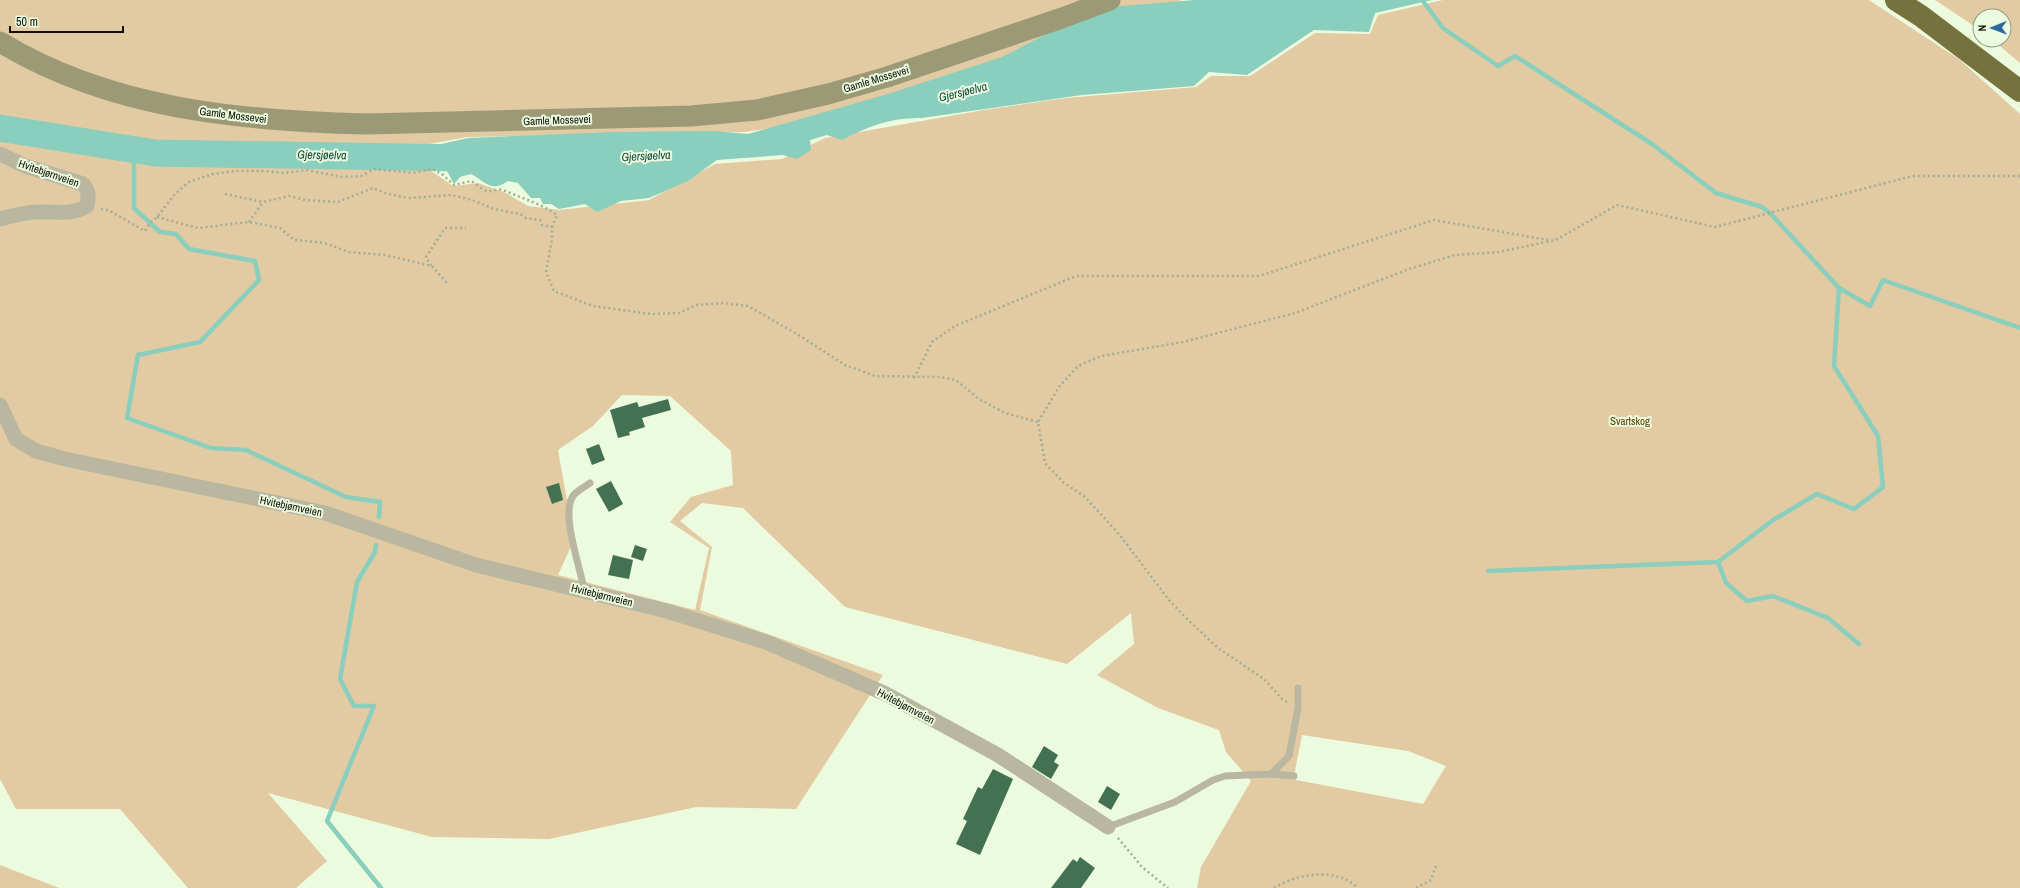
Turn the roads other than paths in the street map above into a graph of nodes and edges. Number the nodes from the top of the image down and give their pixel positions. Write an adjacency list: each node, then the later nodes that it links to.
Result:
1 (1110, 0): 4 (main road, Gamle Mossevei)
2 (1896, 0): 6 (highway)
3 (1922, 0): 5 (highway)
4 (0, 42)
5 (2020, 73)
6 (2020, 91)
7 (0, 154): 8 (street, Hvitebjørnveien)
8 (0, 219)
9 (0, 405): 11 (street, Hvitebjørnveien)
10 (590, 483): 11 (lane)
11 (582, 590): 15 (street, Hvitebjørnveien)
12 (1298, 688): 13 (lane)
13 (1271, 774): 14 (lane); 15 (lane)
14 (1294, 776)
15 (1108, 827)

